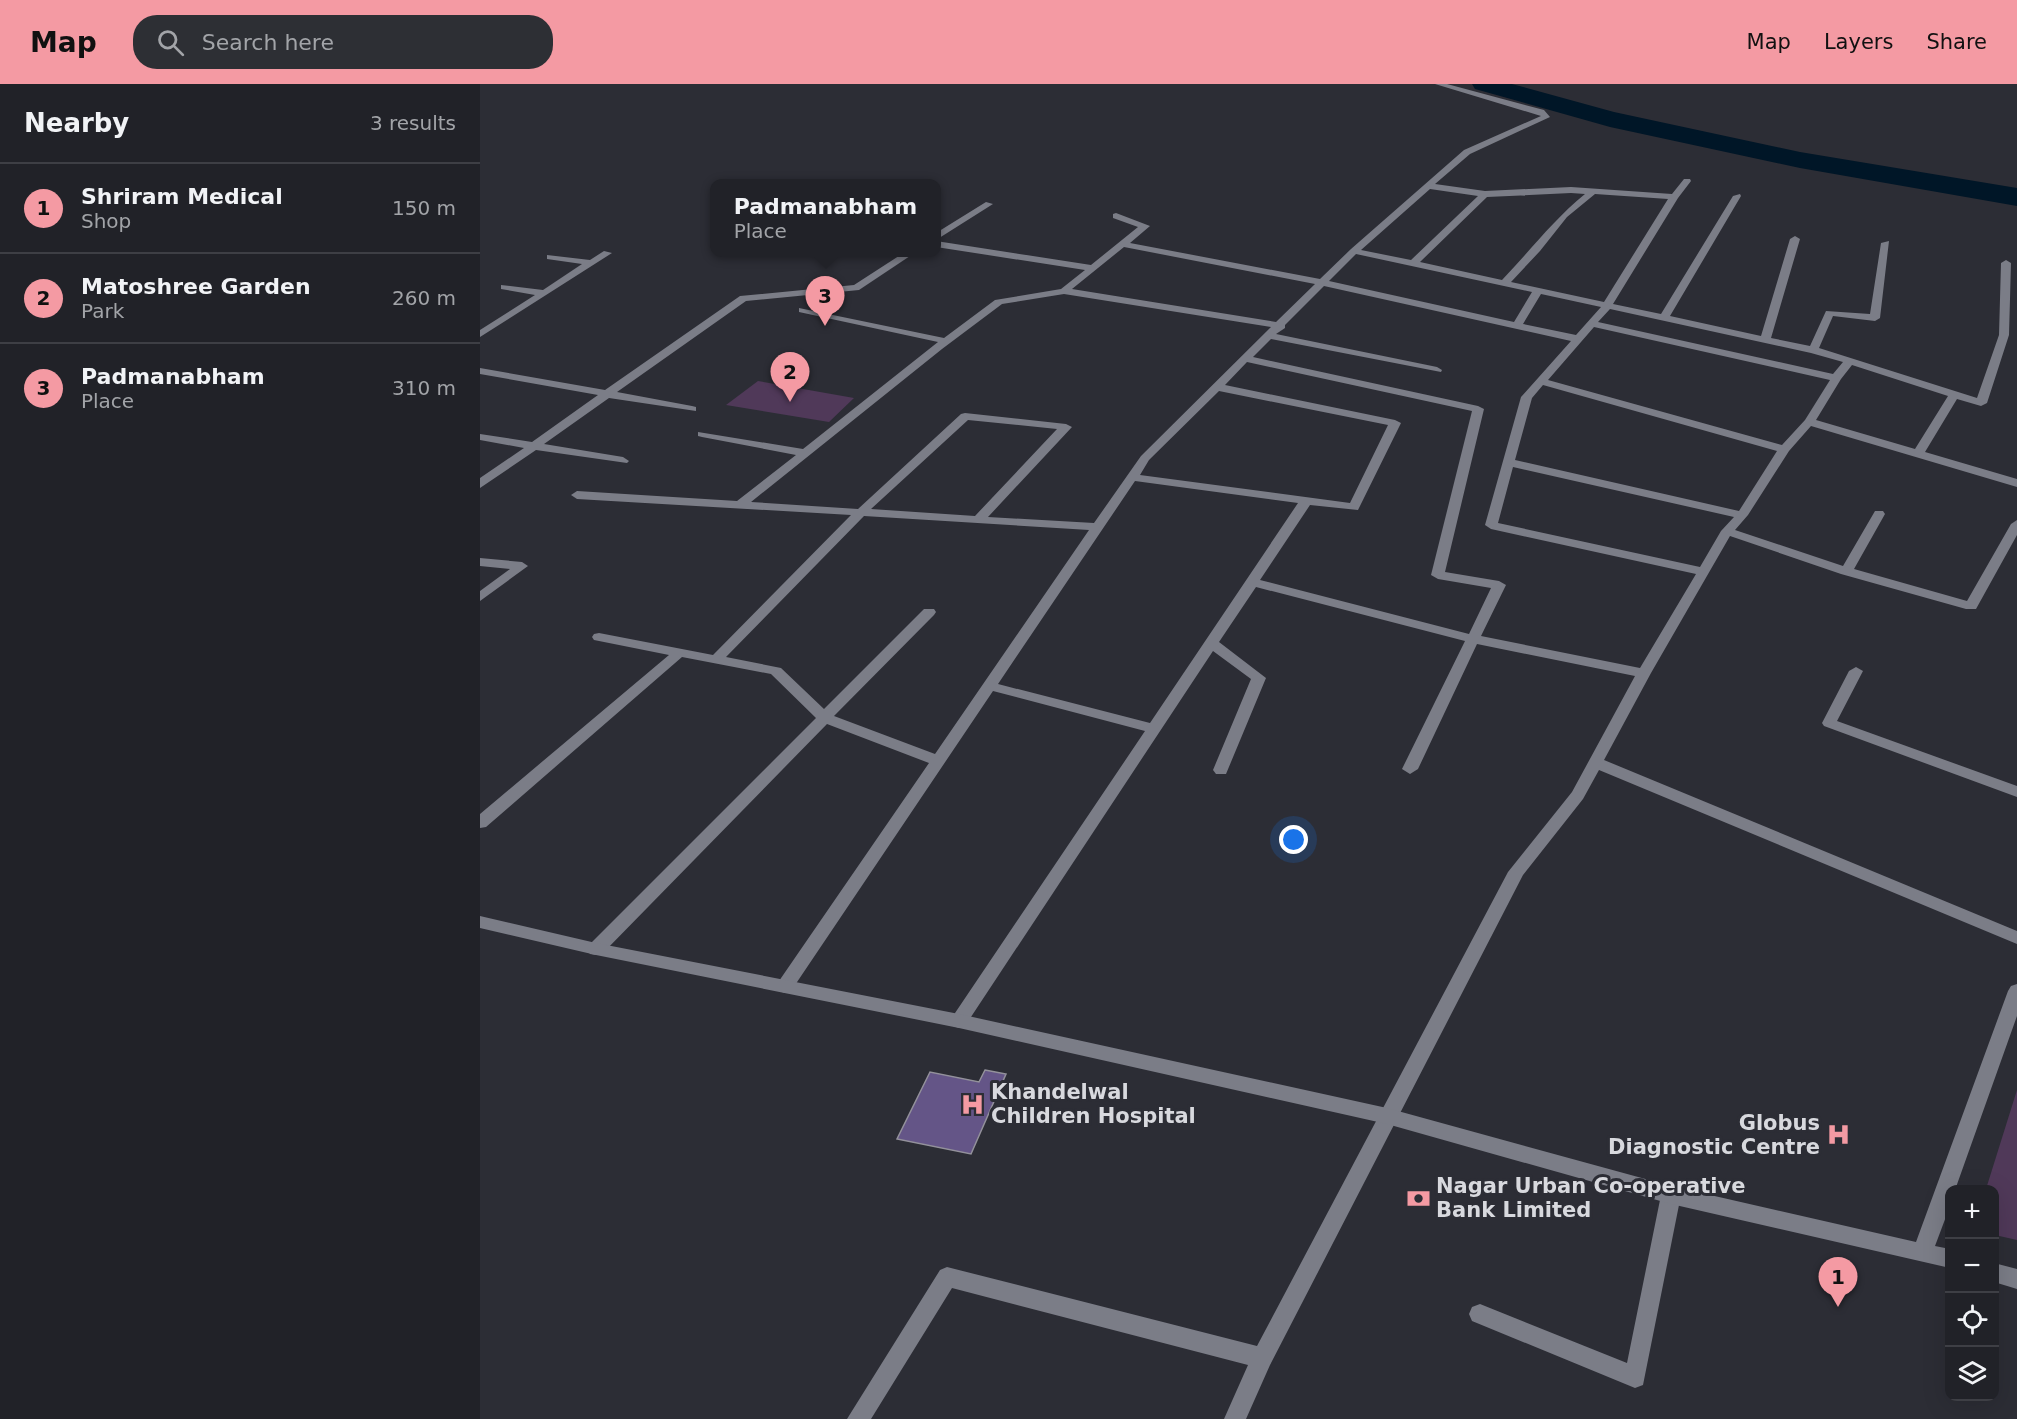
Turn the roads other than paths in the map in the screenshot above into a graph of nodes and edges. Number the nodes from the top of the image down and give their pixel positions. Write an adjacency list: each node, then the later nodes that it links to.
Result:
1 (1439, 84): 3 (street)
2 (1687, 181): 7 (street)
3 (1429, 186): 5 (street); 15 (street)
4 (1592, 192): 5 (street); 7 (street); 24 (street)
5 (1485, 194): 21 (street)
6 (1737, 195): 31 (street)
7 (1674, 197): 29 (street)
8 (989, 204): 10 (street)
9 (1116, 216): 13 (street)
10 (941, 234)
11 (1795, 239): 38 (street)
12 (1886, 243): 40 (street)
13 (1122, 244): 22 (street); 23 (street)
14 (941, 245): 22 (street)
15 (1354, 251): 21 (street); 23 (street)
16 (607, 253): 19 (street)
17 (550, 256): 19 (street)
18 (904, 257): 48 (street)
19 (592, 263): 28 (street)
20 (2006, 263): 49 (street)
21 (1413, 264): 24 (street)
22 (1092, 268): 26 (street)
23 (1324, 283): 33 (street); 34 (street)
24 (1504, 284): 27 (street)
25 (504, 286): 28 (street)
26 (1064, 291): 33 (street); 39 (street)
27 (1538, 291): 29 (street); 34 (street)
28 (544, 293): 35 (street)
29 (1607, 306): 31 (street); 32 (street)
30 (803, 310): 39 (street)
31 (1664, 318): 38 (street)
32 (1593, 324): 37 (street); 45 (street)
33 (1281, 326): 36 (street)
34 (1517, 326): 37 (street)
35 (482, 331)
36 (1269, 336): 41 (street); 43 (street)
37 (1578, 339): 46 (street)
38 (1765, 340): 40 (street)
39 (946, 341): 56 (street)
40 (1813, 350): 42 (street)
41 (1246, 359): 47 (street); 80 (street)
42 (1850, 361): 45 (street); 49 (street)
43 (1437, 370)
44 (480, 371): 48 (street)
45 (1836, 378): 51 (street)
46 (1541, 381): 55 (street); 59 (street)
47 (1217, 387): 60 (street); 64 (street)
48 (607, 394): 50 (street); 54 (street)
49 (1955, 394): 57 (street)
50 (692, 409)
51 (1809, 422): 55 (street); 57 (street)
52 (702, 434): 56 (street)
53 (480, 437): 54 (street)
54 (534, 446): 58 (street); 62 (street)
55 (1784, 449): 68 (street)
56 (806, 453): 65 (street)
57 (1918, 454): 61 (street)
58 (623, 461)
59 (1509, 462): 68 (street); 74 (street)
60 (1131, 477): 64 (street); 71 (street)
61 (2017, 483)
62 (480, 484)
63 (577, 495): 65 (street)
64 (1306, 501): 76 (street)
65 (740, 505): 66 (street)
66 (861, 512): 69 (street); 69 (street); 83 (street)
67 (1880, 514): 75 (street)
68 (1742, 515): 72 (street)
69 (978, 520): 71 (street)
70 (2017, 524): 75 (street)
71 (1098, 527): 86 (street)
72 (1727, 531): 74 (street); 75 (street)
73 (480, 562): 77 (street)
74 (1701, 571): 85 (street)
75 (1846, 572)
76 (1253, 582): 80 (street); 81 (street)
77 (480, 597)
78 (929, 612): 87 (street)
79 (599, 637): 82 (street)
80 (1473, 639): 85 (street); 91 (street)
81 (1212, 643): 88 (street); 92 (street)
82 (680, 652): 83 (street); 94 (street)
83 (716, 660): 87 (street)
84 (1856, 671): 93 (street)
85 (1644, 673): 90 (street)
86 (990, 686): 88 (street); 89 (street)
87 (825, 718): 89 (street); 97 (street)
88 (1156, 729): 100 (street)
89 (940, 760): 98 (street)
90 (1597, 763): 96 (street); 101 (street)
91 (1410, 769)
92 (1221, 770)
93 (2017, 792)
94 (480, 823)
95 (480, 922): 97 (street)
96 (2017, 938)
97 (596, 949): 98 (street)
98 (784, 986): 100 (street)
99 (2017, 991): 103 (street)
100 (959, 1021): 101 (street)
101 (1387, 1116): 102 (street); 108 (street)
102 (1671, 1195): 103 (street); 107 (street)
103 (1923, 1252): 104 (street)
104 (1945, 1258)
105 (1999, 1273): 106 (street)
106 (2017, 1279)
107 (1480, 1314)
108 (1262, 1358): 109 (street); 110 (street)
109 (858, 1419)
110 (1235, 1419)

